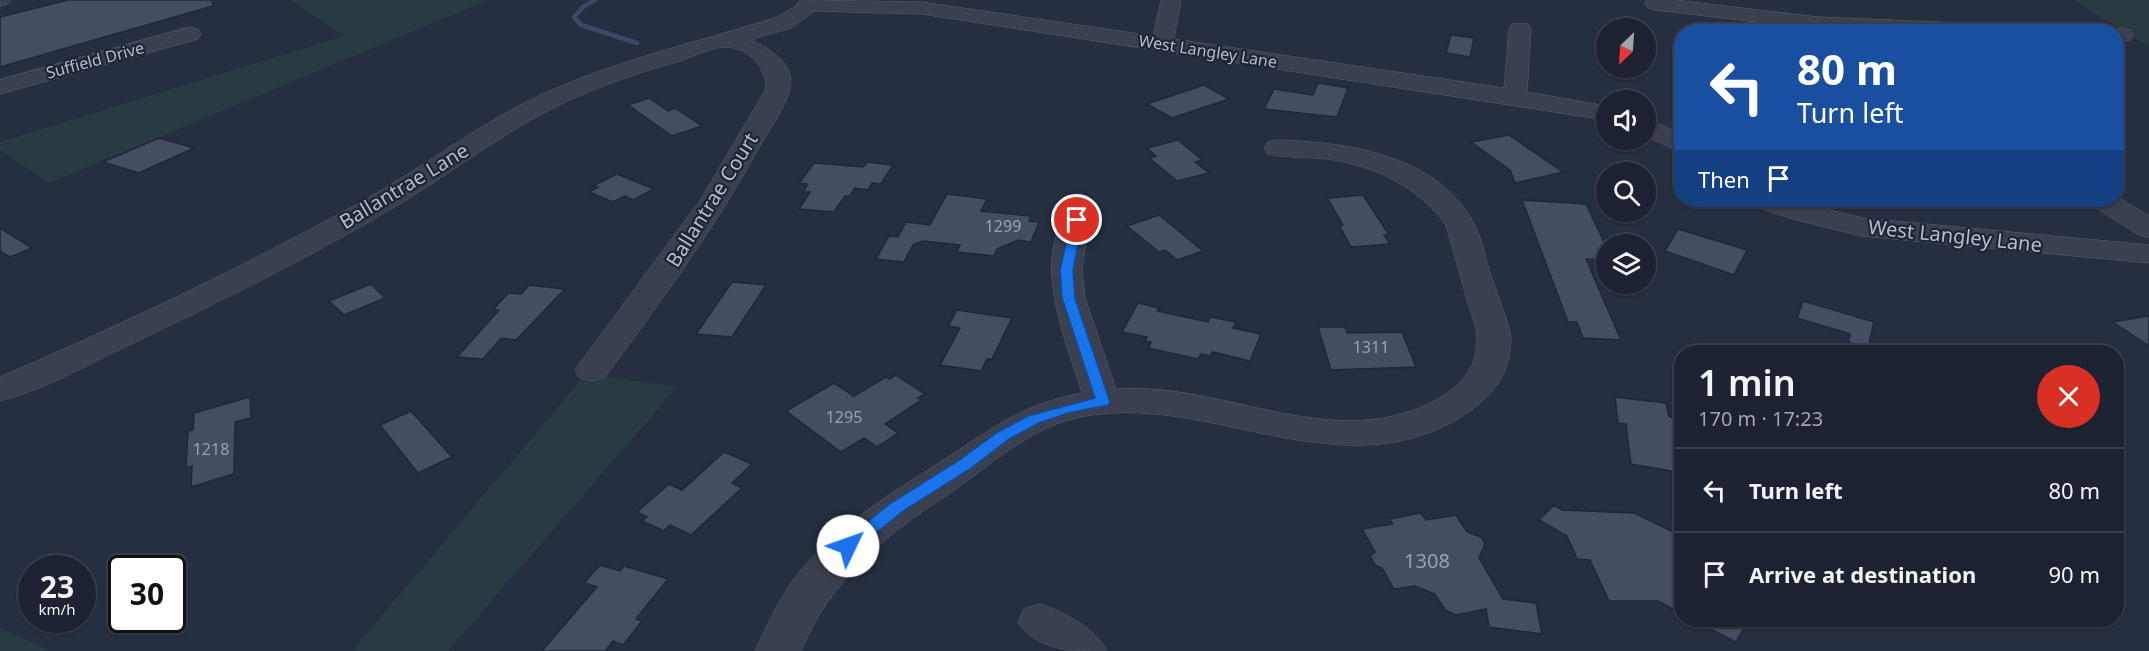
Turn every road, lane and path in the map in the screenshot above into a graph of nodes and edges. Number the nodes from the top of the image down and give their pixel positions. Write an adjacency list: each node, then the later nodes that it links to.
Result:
1 (1171, 0): 10 (street)
2 (1792, 0): 6 (street)
3 (811, 2): 9 (street, Ballantrae Lane); 10 (street, West Langley Lane)
4 (1654, 4): 5 (street)
5 (1803, 24)
6 (1821, 24)
7 (1520, 29): 12 (street)
8 (190, 34): 11 (street, Suffield Drive)
9 (728, 40): 22 (street, Ballantrae Court); 23 (street, Ballantrae Lane)
10 (1162, 44): 12 (street, West Langley Lane)
11 (0, 87)
12 (1515, 97): 13 (street, West Langley Lane)
13 (1596, 111)
14 (1656, 131): 15 (street)
15 (1674, 141)
16 (1277, 148): 24 (street)
17 (1784, 207): 21 (street, West Langley Lane)
18 (2114, 207): 20 (street)
19 (1077, 220): 24 (street)
20 (2149, 229)
21 (2149, 254)
22 (592, 370)
23 (0, 390)
24 (1103, 402): 26 (street)
25 (1040, 622): 27 (street)
26 (778, 651)
27 (1084, 651)

